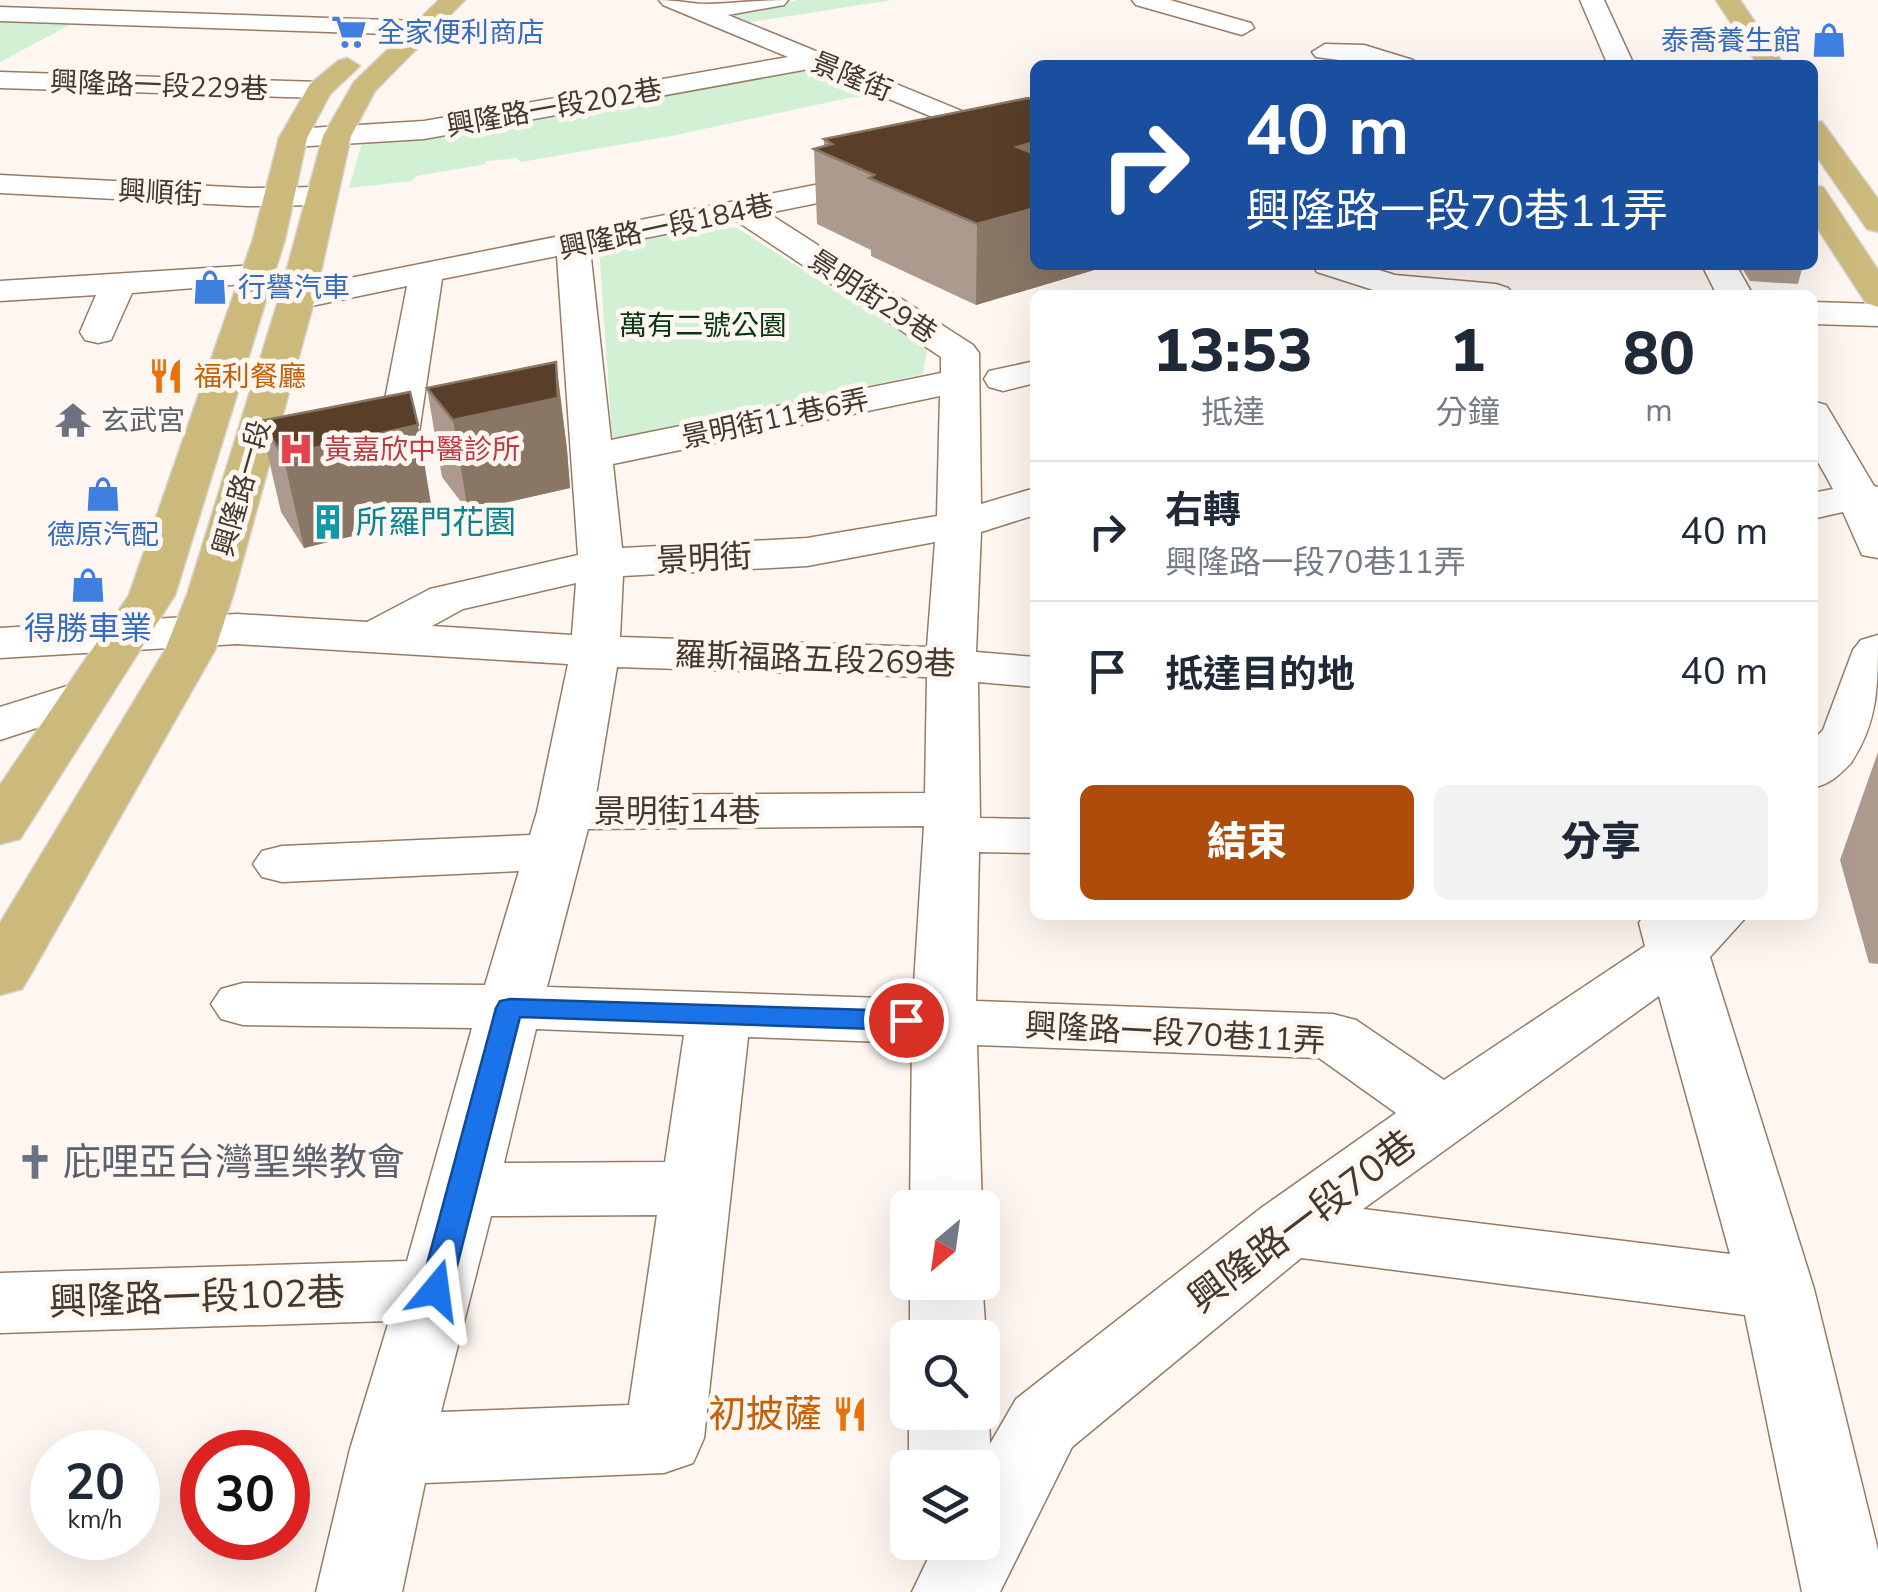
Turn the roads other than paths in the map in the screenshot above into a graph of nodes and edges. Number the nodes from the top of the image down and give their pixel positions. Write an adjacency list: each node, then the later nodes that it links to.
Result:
1 (21, 0): 11 (street)
2 (132, 0): 13 (street)
3 (261, 0): 14 (street)
4 (426, 0): 15 (main road, 興隆路一段)
5 (453, 0): 16 (main road, 興隆路一段)
6 (671, 0): 12 (street, 景隆街)
7 (776, 0): 12 (street)
8 (1144, 0): 17 (street)
9 (1592, 0): 23 (street)
10 (1728, 0): 24 (main road)
11 (0, 12): 13 (street)
12 (702, 12): 21 (street, 景隆街)
13 (100, 17): 14 (street); 18 (street)
14 (228, 21): 15 (street); 28 (street)
15 (392, 27): 16 (street); 31 (main road, 興隆路一段)
16 (420, 28): 33 (main road, 興隆路一段)
17 (1242, 28)
18 (58, 40)
19 (1326, 52): 22 (street)
20 (29, 55): 26 (street)
21 (813, 60): 29 (street, 興隆路一段202巷); 36 (street, 景隆街)
22 (1387, 60)
23 (1619, 60)
24 (1768, 60)
25 (639, 69): 29 (street)
26 (0, 71)
27 (0, 80): 28 (street, 興隆路一段229巷)
28 (124, 84): 31 (street, 興隆路一段229巷)
29 (672, 86): 32 (street, 興隆路一段202巷)
30 (514, 88): 32 (street)
31 (319, 90): 35 (main road, 興隆路一段)
32 (548, 107): 33 (street, 興隆路一段202巷)
33 (338, 136): 35 (street, 興隆路一段202巷); 39 (main road, 興隆路一段)
34 (1818, 137): 44 (main road)
35 (293, 138): 41 (main road, 興隆路一段)
36 (1030, 148)
37 (1030, 151): 42 (street, 興隆路一段184巷)
38 (0, 184): 41 (street, 興順街)
39 (320, 196): 41 (street, 興順街); 49 (main road, 興隆路一段)
40 (1818, 203): 52 (main road)
41 (276, 204): 43 (street); 49 (main road, 興隆路一段)
42 (743, 211): 45 (street, 興隆路一段184巷); 56 (street, 景明街29巷)
43 (122, 221)
44 (1878, 222)
45 (573, 246): 47 (street, 興隆路一段184巷); 58 (street, 景明街14巷)
46 (1343, 270): 50 (street)
47 (426, 274): 49 (street, 興隆路一段184巷); 59 (street)
48 (118, 284): 49 (street, 興隆路一段184巷); 51 (street, 興隆路一段184巷); 55 (street)
49 (277, 287): 66 (main road, 興隆路一段); 67 (main road, 興隆路一段)
50 (1398, 290)
51 (0, 291)
52 (1878, 296)
53 (1818, 313): 54 (street)
54 (1878, 316)
55 (98, 332)
56 (958, 381): 58 (street, 景明街11巷6弄); 63 (street, 景明街29巷)
57 (1818, 424): 60 (street)
58 (593, 456): 65 (street, 景明街14巷)
59 (393, 466)
60 (1848, 480): 61 (street); 64 (street)
61 (1818, 502)
62 (1030, 503): 63 (street, 景明街)
63 (958, 525): 65 (street, 景明街); 72 (street)
64 (1878, 545)
65 (601, 563): 68 (street, 景明街); 71 (street, 景明街14巷)
66 (196, 628): 67 (street); 68 (street); 83 (main road, 興隆路一段)
67 (124, 634): 69 (street); 74 (main road, 興隆路一段)
68 (380, 635): 71 (street)
69 (0, 642)
70 (1878, 650): 76 (street)
71 (595, 651): 72 (street, 羅斯福路五段269巷); 79 (street, 景明街14巷)
72 (952, 663): 73 (street, 羅斯福路五段269巷); 77 (street)
73 (1030, 671)
74 (83, 696): 75 (street); 78 (main road, 興隆路一段)
75 (0, 724)
76 (1838, 745)
77 (952, 822): 79 (street, 景明街14巷); 80 (street, 景明街14巷); 87 (street)
78 (0, 827)
79 (559, 832): 81 (street); 85 (street)
80 (1030, 835)
81 (282, 864)
82 (1687, 928): 88 (street, 興隆路一段70巷); 93 (street)
83 (0, 974)
84 (242, 1004): 85 (street)
85 (510, 1008): 86 (street, 興隆路一段70巷11弄); 90 (street)
86 (719, 1012): 87 (street, 興隆路一段70巷11弄); 89 (street)
87 (944, 1022): 88 (street, 興隆路一段70巷11弄); 91 (street)
88 (1444, 1113): 92 (street, 興隆路一段70巷)
89 (696, 1188): 90 (street); 96 (street)
90 (464, 1190): 94 (street)
91 (946, 1190)
92 (1287, 1228): 93 (street); 97 (street, 興隆路一段70巷)
93 (1777, 1289): 102 (street)
94 (436, 1290): 95 (street, 興隆路一段102巷); 96 (street)
95 (0, 1303)
96 (390, 1450): 100 (street)
97 (1000, 1506)
98 (952, 1560): 101 (street)
99 (971, 1560): 101 (street, 興隆路一段70巷)
100 (359, 1592)
101 (953, 1592)
102 (1844, 1592)

